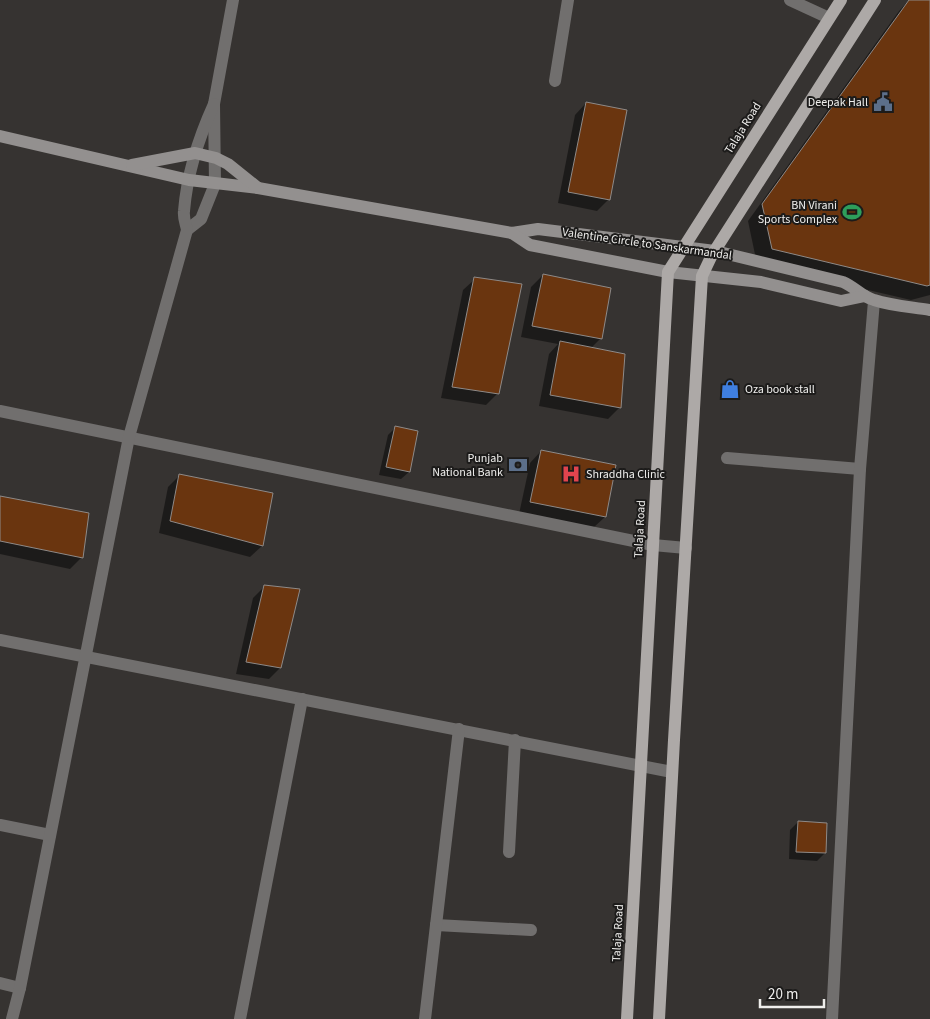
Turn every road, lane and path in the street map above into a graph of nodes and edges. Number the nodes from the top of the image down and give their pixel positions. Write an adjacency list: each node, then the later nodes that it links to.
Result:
1 (233, 0): 8 (street)
2 (568, 0): 7 (street)
3 (790, 0): 6 (street)
4 (841, 0): 6 (main road, Talaja Road)
5 (875, 0): 19 (main road)
6 (829, 18): 18 (main road, Talaja Road)
7 (555, 81)
8 (214, 104): 10 (street); 11 (street)
9 (0, 136): 12 (main road, Valentine Circle to Sanskarmandal)
10 (195, 153): 11 (main road, Valentine Circle to Sanskarmandal); 12 (main road, Valentine Circle to Sanskarmandal); 13 (street)
11 (216, 158): 14 (street); 15 (main road, Valentine Circle to Sanskarmandal)
12 (127, 166): 13 (main road, Valentine Circle to Sanskarmandal)
13 (189, 180): 14 (main road, Valentine Circle to Sanskarmandal); 16 (street)
14 (215, 184): 15 (main road, Valentine Circle to Sanskarmandal); 16 (street)
15 (258, 188): 17 (main road, Valentine Circle to Sanskarmandal)
16 (187, 230): 25 (street)
17 (512, 233): 18 (main road, Valentine Circle to Sanskarmandal); 20 (main road, Valentine Circle to Sanskarmandal)
18 (684, 247): 19 (main road, Valentine Circle to Sanskarmandal); 20 (main road, Talaja Road)
19 (715, 251): 21 (main road); 22 (main road, Valentine Circle to Sanskarmandal)
20 (668, 272): 21 (main road, Valentine Circle to Sanskarmandal); 28 (main road, Talaja Road)
21 (702, 276): 22 (main road, Valentine Circle to Sanskarmandal); 29 (main road)
22 (870, 298): 23 (main road, Valentine Circle to Sanskarmandal); 27 (street)
23 (930, 310)
24 (0, 411): 25 (street)
25 (129, 437): 28 (street); 31 (street)
26 (727, 458): 27 (street)
27 (860, 469): 49 (street)
28 (653, 545): 29 (street); 35 (main road, Talaja Road)
29 (686, 548): 36 (main road)
30 (0, 640): 31 (street)
31 (85, 657): 32 (street); 38 (street)
32 (302, 699): 33 (street); 45 (street)
33 (459, 729): 34 (street); 40 (street)
34 (515, 740): 35 (street); 39 (street)
35 (641, 764): 36 (street); 47 (main road, Talaja Road)
36 (672, 772): 48 (main road)
37 (0, 825): 38 (street)
38 (50, 835): 43 (street)
39 (509, 852)
40 (436, 925): 41 (street); 46 (street)
41 (531, 930)
42 (0, 983): 43 (street)
43 (20, 988): 44 (street)
44 (12, 1019)
45 (240, 1019)
46 (425, 1019)
47 (628, 1019)
48 (659, 1019)
49 (832, 1019)

